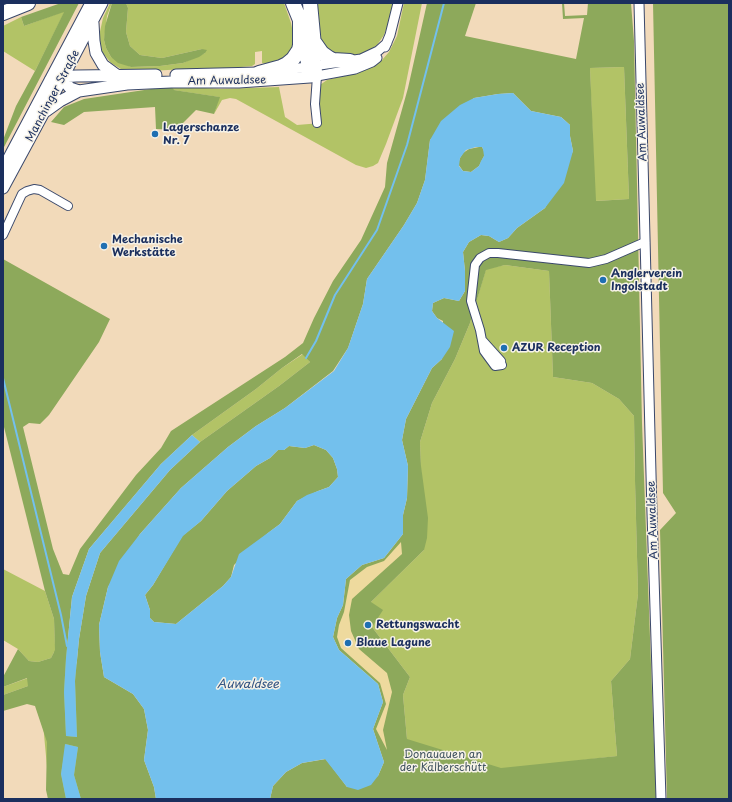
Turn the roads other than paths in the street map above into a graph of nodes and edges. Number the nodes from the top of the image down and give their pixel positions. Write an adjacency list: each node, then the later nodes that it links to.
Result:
1 (28, 3): 8 (highway)
2 (102, 3): 10 (main road, Manchinger Straße)
3 (293, 3): 9 (highway)
4 (310, 3): 11 (highway)
5 (398, 3): 12 (street, Am Auwaldsee)
6 (639, 3): 27 (street, Am Auwaldsee)
7 (90, 5): 13 (main road, Manchinger Straße)
8 (3, 13)
9 (300, 20): 15 (highway); 16 (highway)
10 (93, 21): 17 (main road); 18 (main road, Manchinger Straße)
11 (314, 43): 14 (highway); 15 (highway)
12 (387, 43): 14 (street, Am Auwaldsee); 15 (street, Am Auwaldsee)
13 (61, 62): 18 (main road); 19 (main road, Manchinger Straße)
14 (350, 62): 15 (street, Am Auwaldsee)
15 (313, 72): 16 (street, Am Auwaldsee); 20 (main road, Am Auwaldsee); 22 (street)
16 (259, 73): 17 (main road, Am Auwaldsee)
17 (118, 76): 18 (main road, Am Auwaldsee)
18 (63, 77): 19 (main road, Am Auwaldsee); 20 (main road); 21 (main road, Manchinger Straße)
19 (50, 80): 23 (main road, Manchinger Straße)
20 (79, 91): 21 (main road, Am Auwaldsee)
21 (44, 112): 24 (main road, Manchinger Straße)
22 (317, 123)
23 (3, 169)
24 (3, 188)
25 (68, 206): 26 (street)
26 (3, 235)
27 (645, 242): 28 (street); 29 (street, Am Auwaldsee)
28 (502, 363)
29 (661, 799)

